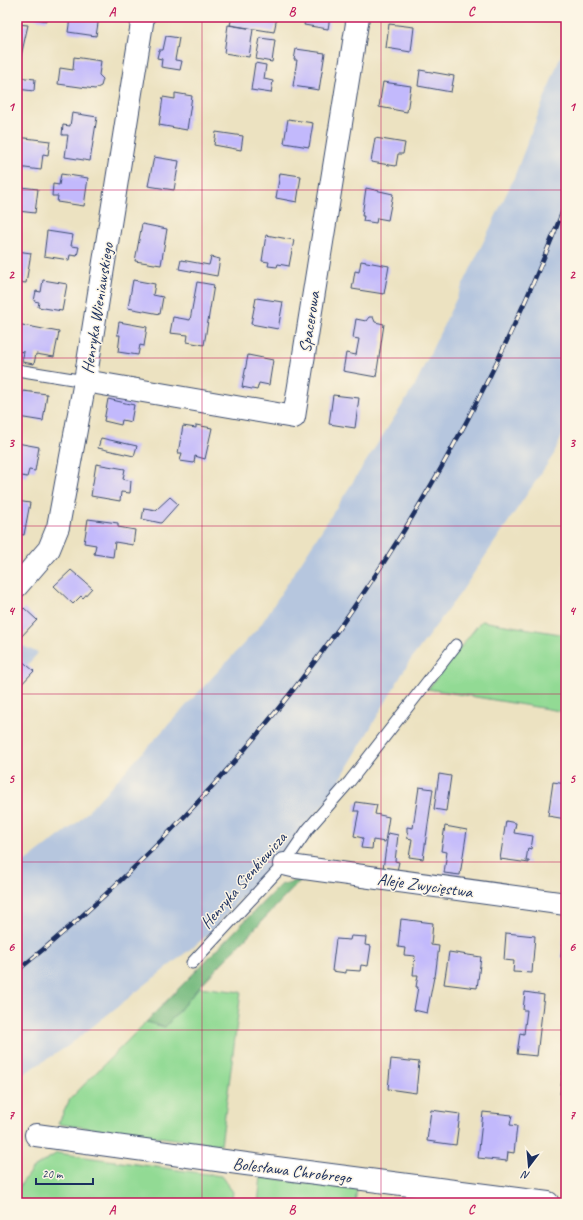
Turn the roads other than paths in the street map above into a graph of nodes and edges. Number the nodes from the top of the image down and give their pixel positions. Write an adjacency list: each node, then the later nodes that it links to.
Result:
1 (143, 17): 4 (street, Henryka Wieniawskiego)
2 (358, 17): 4 (street, Spacerowa)
3 (17, 370): 4 (lane)
4 (85, 381): 5 (street, Henryka Wieniawskiego)
5 (17, 586)
6 (456, 645): 7 (lane, Henryka Sienkiewicza)
7 (284, 864): 8 (street, Aleje Zwycięstwa); 9 (lane, Henryka Sienkiewicza)
8 (566, 904)
9 (192, 963)
10 (36, 1135): 11 (street, Bolesława Chrobrego)
11 (518, 1201): 12 (street, Bolesława Chrobrego)
12 (548, 1203)

